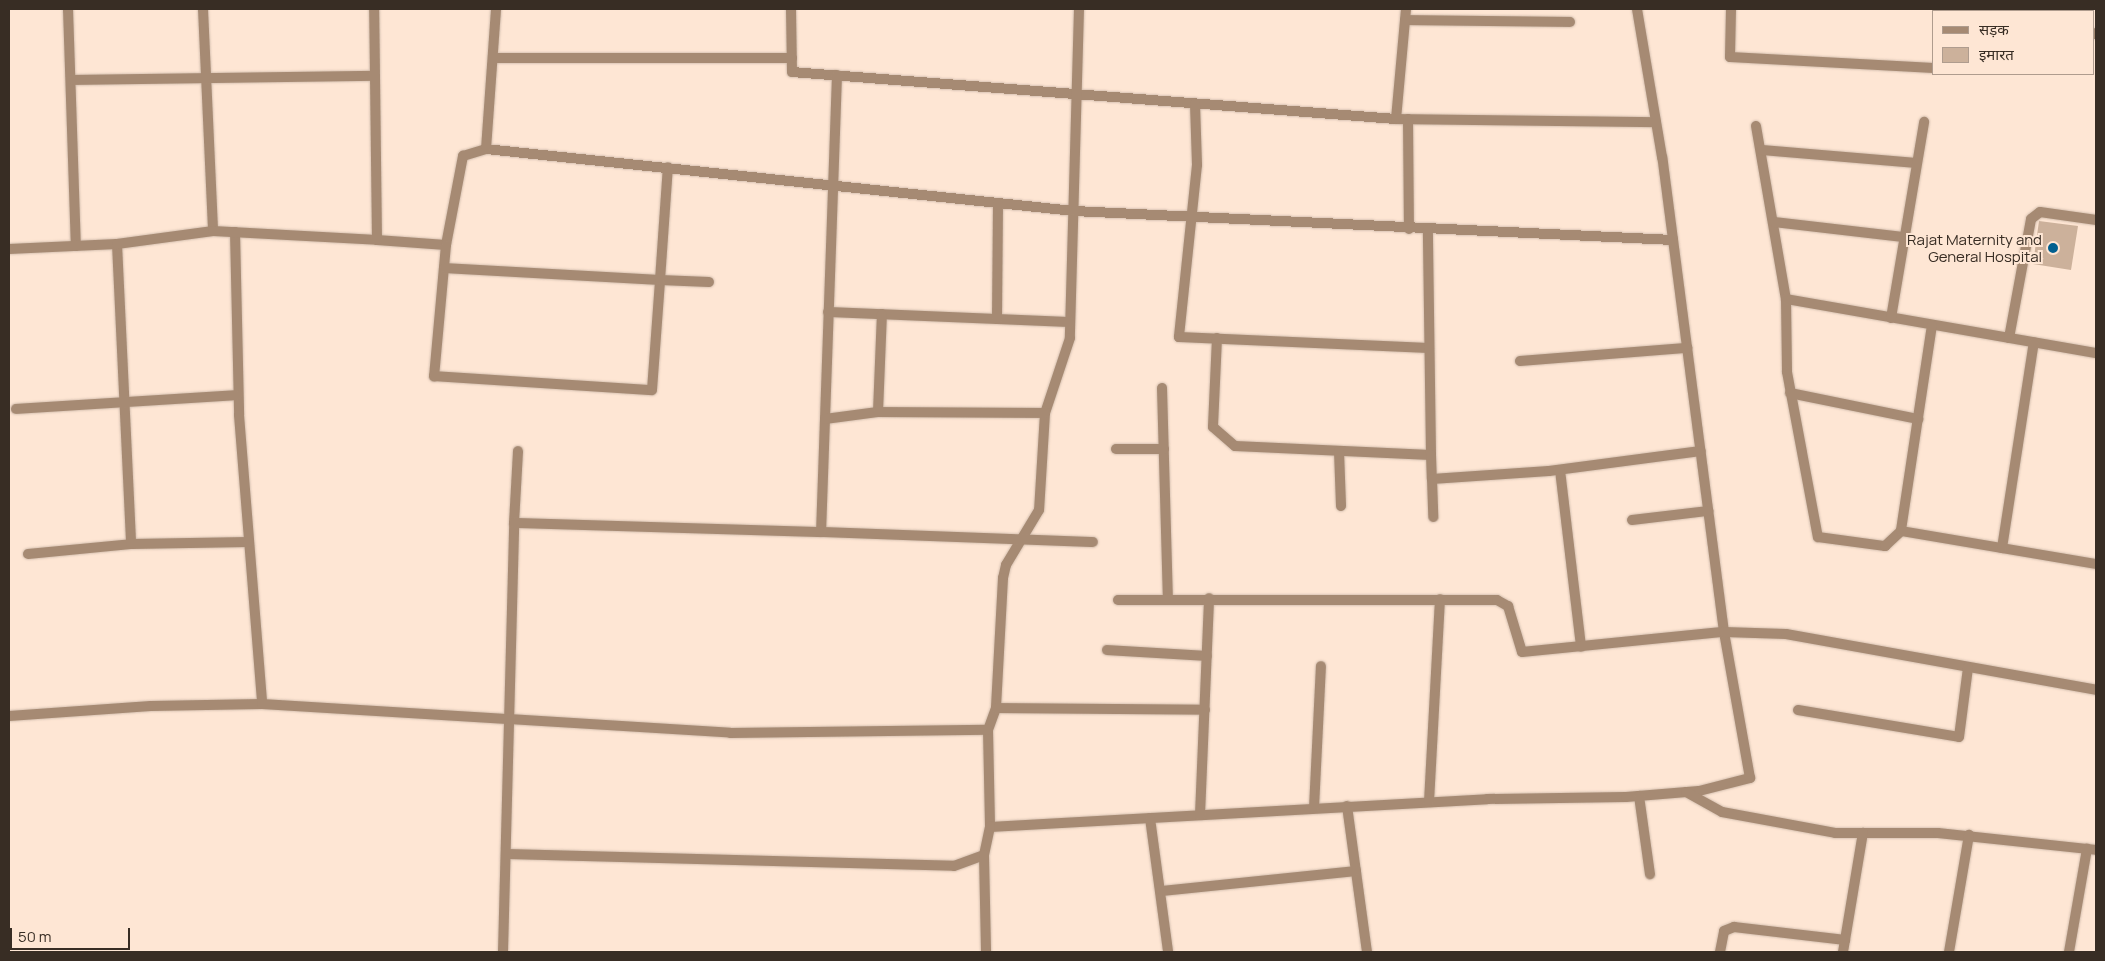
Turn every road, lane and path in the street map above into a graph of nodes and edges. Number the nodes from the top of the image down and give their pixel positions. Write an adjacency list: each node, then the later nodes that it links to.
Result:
1 (68, 9): 18 (street)
2 (203, 9): 16 (street)
3 (374, 9): 17 (street)
4 (496, 9): 12 (street)
5 (791, 9): 13 (street)
6 (1079, 9): 19 (street)
7 (1406, 9): 10 (street)
8 (1637, 9): 23 (street)
9 (1731, 9): 14 (street)
10 (1405, 20): 11 (street); 21 (street)
11 (1570, 22)
12 (494, 58): 13 (street); 26 (street)
13 (792, 58): 15 (street)
14 (1932, 68)
15 (837, 75): 19 (street); 30 (street)
16 (204, 76): 17 (street); 18 (street); 38 (street)
17 (373, 76): 41 (street)
18 (74, 80): 45 (street)
19 (1078, 94): 20 (street); 32 (street)
20 (1195, 104): 21 (street); 33 (street)
21 (1396, 119): 22 (street)
22 (1408, 119): 23 (street); 36 (street)
23 (1656, 122): 42 (street)
24 (1924, 122): 28 (street)
25 (1756, 126): 27 (street)
26 (486, 149): 29 (street); 44 (street)
27 (1762, 150): 28 (street); 35 (street)
28 (1916, 163): 40 (street)
29 (668, 167): 30 (street); 48 (street)
30 (830, 187): 31 (street); 51 (street)
31 (998, 203): 32 (street); 54 (street)
32 (1074, 211): 33 (street); 55 (street)
33 (1189, 217): 36 (street); 57 (street)
34 (2096, 220): 58 (street)
35 (1774, 222): 40 (street); 50 (street)
36 (1409, 229): 37 (street)
37 (1428, 230): 42 (street); 60 (street)
38 (213, 231): 39 (street); 43 (street)
39 (235, 232): 41 (street); 66 (street)
40 (1903, 237): 53 (street)
41 (376, 240): 44 (street)
42 (1673, 240): 61 (street)
43 (117, 244): 45 (street); 67 (street)
44 (446, 245): 47 (street)
45 (76, 246): 46 (street)
46 (9, 249)
47 (444, 268): 48 (street); 48 (street)
48 (660, 280): 49 (street)
49 (709, 282)
50 (1786, 299): 53 (street); 65 (street)
51 (828, 312): 52 (street); 71 (street)
52 (882, 314): 54 (street); 69 (street)
53 (1892, 318): 56 (street)
54 (997, 319): 55 (street)
55 (1070, 322): 70 (street)
56 (1932, 325): 58 (street); 72 (street)
57 (1217, 338): 60 (street); 75 (street)
58 (2009, 338): 59 (street)
59 (2034, 342): 62 (street); 92 (street)
60 (1429, 348): 78 (street)
61 (1688, 348): 63 (street); 77 (street)
62 (2096, 353)
63 (1520, 361)
64 (1162, 388): 74 (street)
65 (1790, 393): 72 (street); 86 (street)
66 (238, 395): 67 (street); 88 (street)
67 (126, 403): 68 (street); 91 (street)
68 (16, 409)
69 (878, 412): 70 (street); 71 (street)
70 (1045, 413): 89 (street)
71 (825, 419): 87 (street)
72 (1918, 419): 86 (street)
73 (1116, 449): 74 (street)
74 (1164, 449): 96 (street)
75 (1339, 450): 78 (street); 81 (street)
76 (518, 451): 85 (street)
77 (1701, 451): 79 (street); 82 (street)
78 (1431, 455): 80 (street)
79 (1560, 470): 80 (street); 100 (street)
80 (1432, 479): 83 (street)
81 (1341, 506)
82 (1708, 511): 84 (street); 99 (street)
83 (1433, 516)
84 (1632, 520)
85 (514, 522): 87 (street); 111 (street)
86 (1901, 531): 92 (street)
87 (820, 532): 89 (street)
88 (249, 542): 91 (street); 106 (street)
89 (1022, 542): 90 (street); 107 (street)
90 (1093, 542)
91 (131, 544): 93 (street)
92 (2002, 548): 94 (street)
93 (28, 554)
94 (2096, 564)
95 (1210, 598): 96 (street); 97 (street); 102 (street)
96 (1168, 599): 98 (street)
97 (1440, 599): 100 (street); 115 (street)
98 (1118, 600)
99 (1724, 632): 100 (street); 104 (street); 113 (street)
100 (1581, 648)
101 (1107, 650): 102 (street)
102 (1207, 656): 108 (street)
103 (1321, 666): 117 (street)
104 (1968, 668): 105 (street); 109 (street)
105 (2096, 690)
106 (262, 704): 110 (street); 111 (street)
107 (996, 708): 108 (street); 112 (street)
108 (1204, 710): 118 (street)
109 (1798, 710)
110 (9, 716)
111 (508, 721): 112 (street); 124 (street)
112 (988, 730): 120 (street)
113 (1686, 792): 114 (street); 121 (street)
114 (1639, 796): 115 (street); 127 (street)
115 (1429, 802): 116 (street)
116 (1346, 806): 117 (street); 126 (street)
117 (1314, 808): 118 (street)
118 (1200, 815): 119 (street)
119 (1150, 818): 120 (street); 128 (street)
120 (990, 828): 125 (street)
121 (1863, 833): 122 (street); 129 (street)
122 (1969, 835): 123 (street); 136 (street)
123 (2092, 850): 137 (street)
124 (507, 854): 125 (street); 130 (street)
125 (984, 855): 131 (street)
126 (1356, 871): 128 (street); 133 (street)
127 (1650, 874)
128 (1162, 891): 132 (street)
129 (1845, 940): 134 (street); 135 (street)
130 (503, 952)
131 (986, 952)
132 (1168, 952)
133 (1367, 952)
134 (1720, 952)
135 (1843, 952)
136 (1949, 952)
137 (2068, 952)

